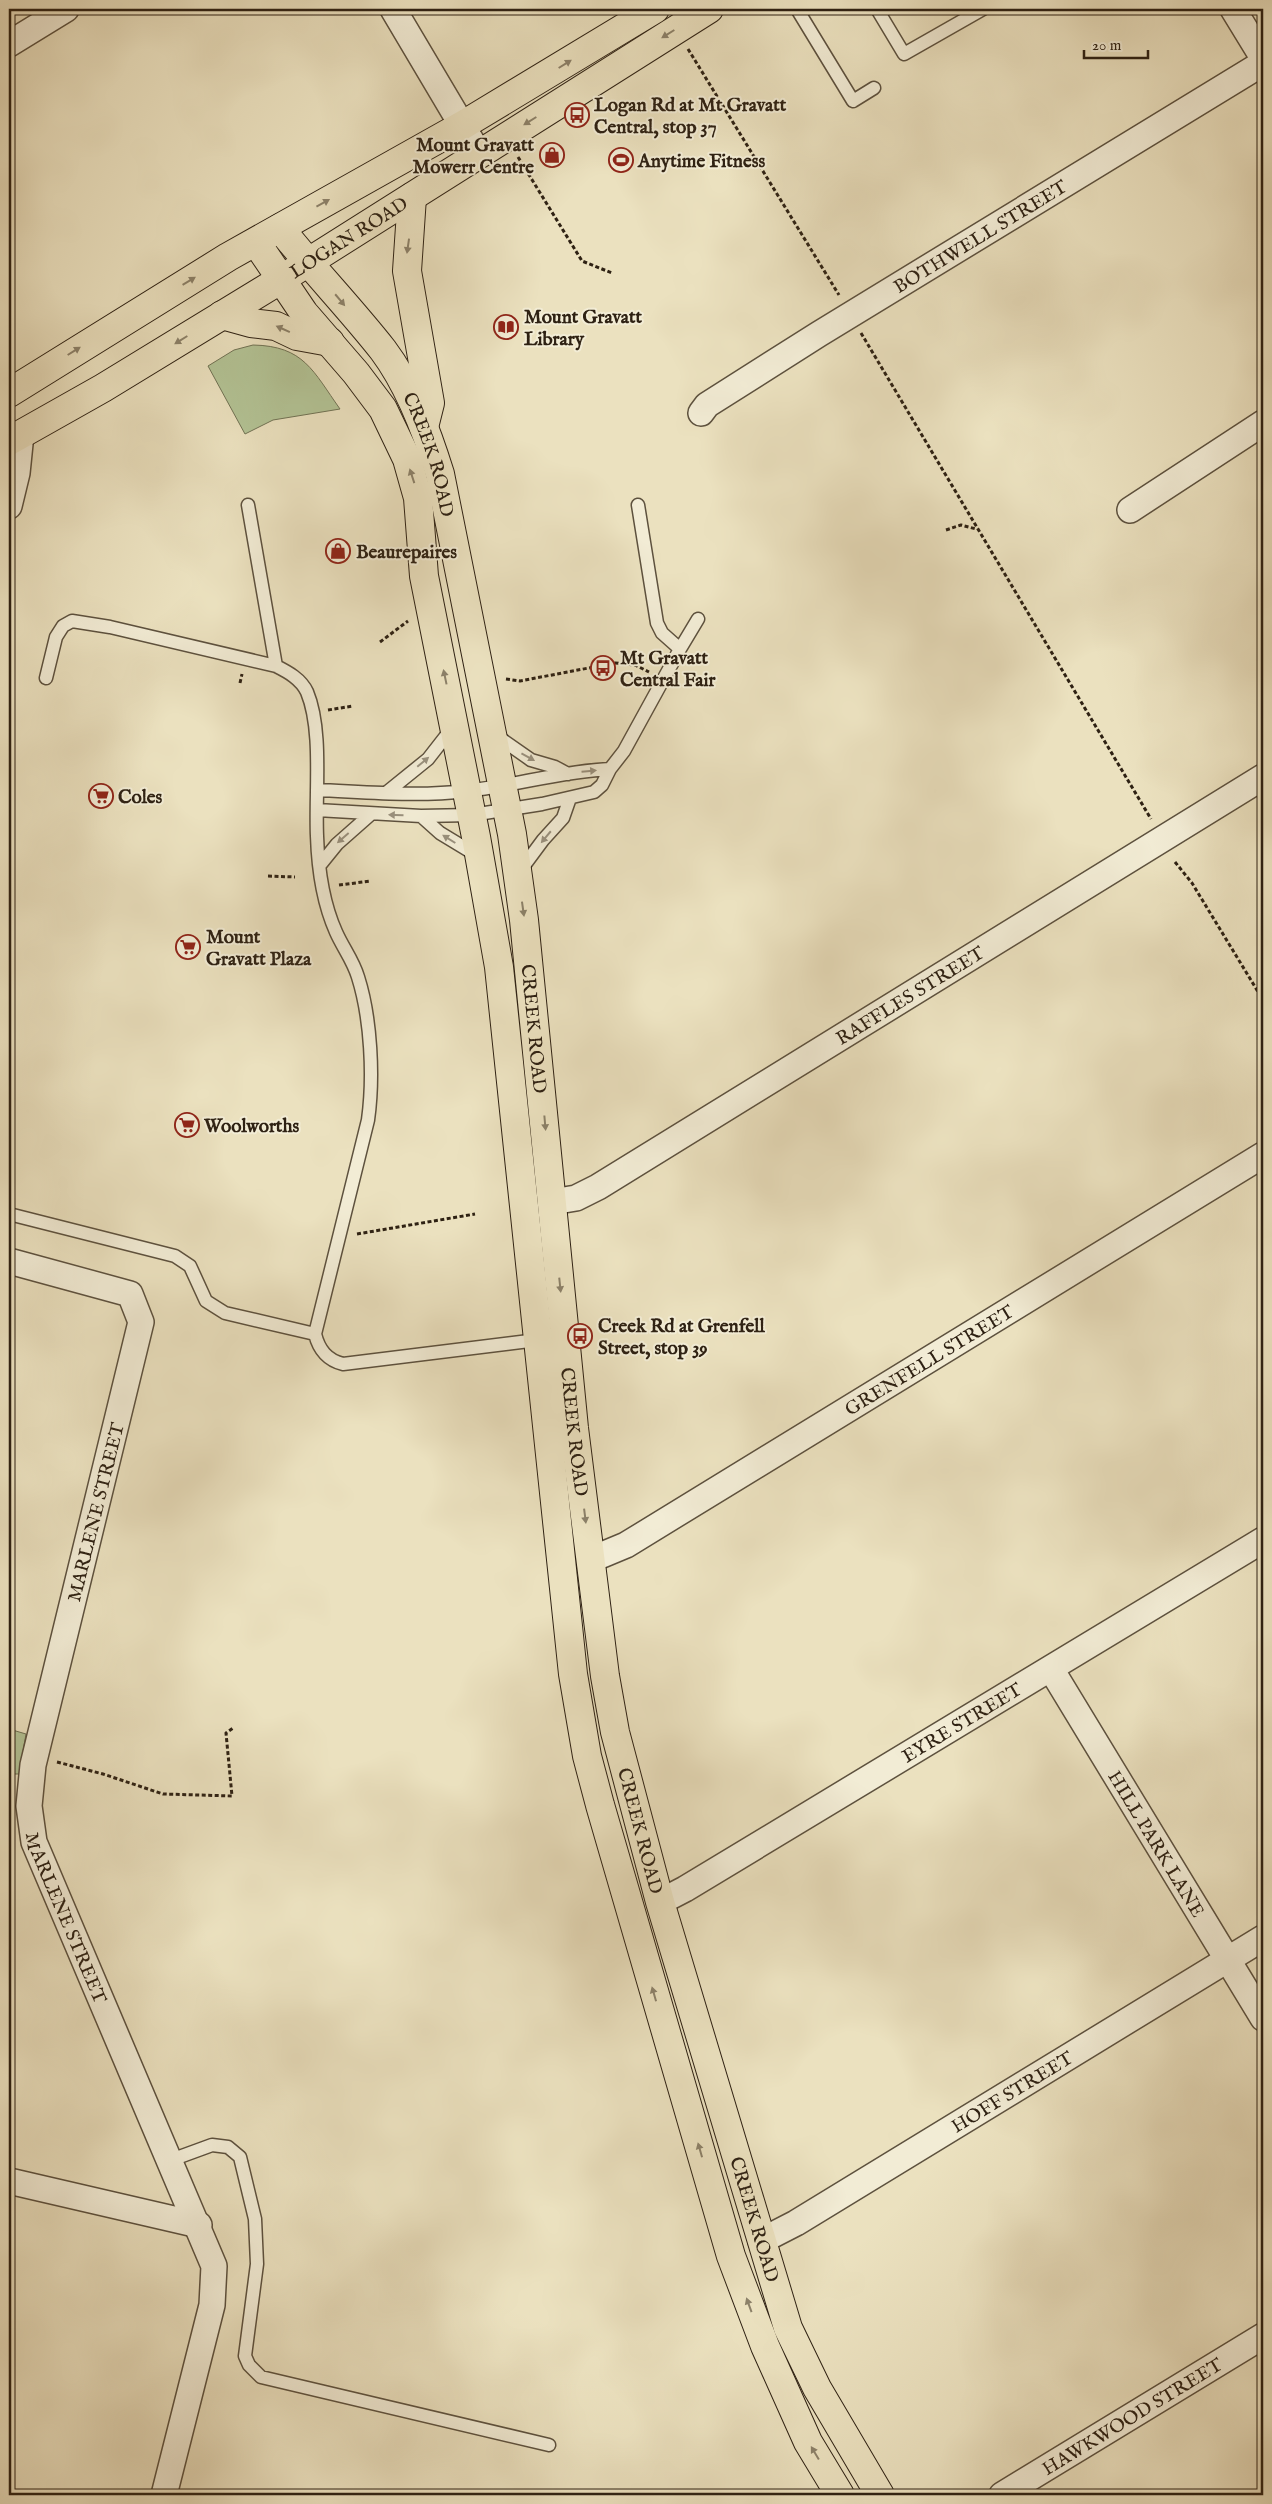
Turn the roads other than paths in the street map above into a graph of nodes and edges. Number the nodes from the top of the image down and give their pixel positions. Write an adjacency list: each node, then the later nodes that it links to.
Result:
1 (66, 9): 9 (street)
2 (393, 9): 13 (street)
3 (655, 9): 13 (main road, LOGAN ROAD, one-way to 3)
4 (709, 9): 14 (main road, LOGAN ROAD, one-way to 14)
5 (797, 9): 12 (lane)
6 (877, 9): 7 (lane)
7 (983, 9)
8 (1233, 9): 10 (street)
9 (9, 44)
10 (1263, 58)
11 (1263, 63): 23 (street, BOTHWELL STREET)
12 (874, 88)
13 (463, 126): 14 (street); 16 (main road, LOGAN ROAD, one-way to 13)
14 (479, 154): 15 (main road, LOGAN ROAD)
15 (412, 197): 18 (main road, LOGAN ROAD); 25 (main road, one-way to 25)
16 (280, 228): 17 (main road, LOGAN ROAD); 18 (main road, CREEK ROAD)
17 (256, 242): 19 (main road, CREEK ROAD); 22 (main road, LOGAN ROAD, one-way to 17)
18 (307, 263): 19 (main road, LOGAN ROAD); 25 (main road, CREEK ROAD, one-way to 25)
19 (280, 280): 20 (main road, LOGAN ROAD); 21 (main road, CREEK ROAD)
20 (222, 314): 21 (main road, one-way to 20); 26 (main road, LOGAN ROAD, one-way to 26)
21 (330, 342): 35 (main road, CREEK ROAD, one-way to 21)
22 (9, 393)
23 (701, 413)
24 (1263, 423): 30 (street)
25 (424, 427): 36 (main road, CREEK ROAD)
26 (15, 437): 29 (street)
27 (248, 505): 33 (lane)
28 (638, 505): 32 (lane)
29 (9, 506)
30 (1130, 510)
31 (698, 620): 32 (lane)
32 (680, 649): 37 (lane)
33 (276, 666): 34 (lane); 40 (lane)
34 (46, 678)
35 (454, 725): 41 (lane, one-way to 35); 44 (main road, CREEK ROAD)
36 (491, 732): 38 (lane, one-way to 38); 42 (main road, CREEK ROAD)
37 (610, 770): 38 (lane, one-way to 37); 43 (lane)
38 (568, 774): 42 (lane)
39 (1263, 776): 52 (street, RAFFLES STREET)
40 (316, 790): 41 (lane); 45 (lane)
41 (386, 793): 44 (lane)
42 (504, 798): 43 (lane); 44 (lane); 44 (lane); 50 (main road, CREEK ROAD)
43 (570, 798): 50 (lane, one-way to 50)
44 (470, 803): 47 (lane); 48 (main road, CREEK ROAD)
45 (316, 810): 46 (lane); 49 (lane)
46 (371, 814): 47 (lane, one-way to 46); 49 (lane, one-way to 49)
47 (421, 816): 48 (lane, one-way to 47)
48 (480, 857): 56 (main road, CREEK ROAD)
49 (320, 865): 55 (lane)
50 (518, 874): 52 (main road, CREEK ROAD, one-way to 52)
51 (1263, 1155): 58 (street, GRENFELL STREET)
52 (552, 1202): 58 (main road, CREEK ROAD, one-way to 58)
53 (9, 1214): 55 (lane)
54 (9, 1261): 64 (street, MARLENE STREET)
55 (315, 1334): 56 (lane)
56 (538, 1340): 71 (main road, CREEK ROAD, one-way to 56)
57 (1263, 1540): 59 (street, EYRE STREET)
58 (590, 1560): 60 (main road, CREEK ROAD)
59 (1051, 1669): 60 (street, EYRE STREET); 62 (street, HILL PARK LANE)
60 (660, 1902): 67 (main road, CREEK ROAD)
61 (1263, 1938): 62 (street, HOFF STREET)
62 (1228, 1960): 63 (street, HILL PARK LANE); 67 (street, HOFF STREET)
63 (1263, 2018)
64 (170, 2160): 66 (street, MARLENE STREET); 69 (lane)
65 (9, 2181): 66 (street)
66 (199, 2225): 70 (street, MARLENE STREET)
67 (761, 2241): 72 (main road, CREEK ROAD)
68 (1263, 2336): 73 (street, HAWKWOOD STREET)
69 (549, 2445)
70 (164, 2495)
71 (840, 2495)
72 (880, 2495)
73 (1002, 2495)

